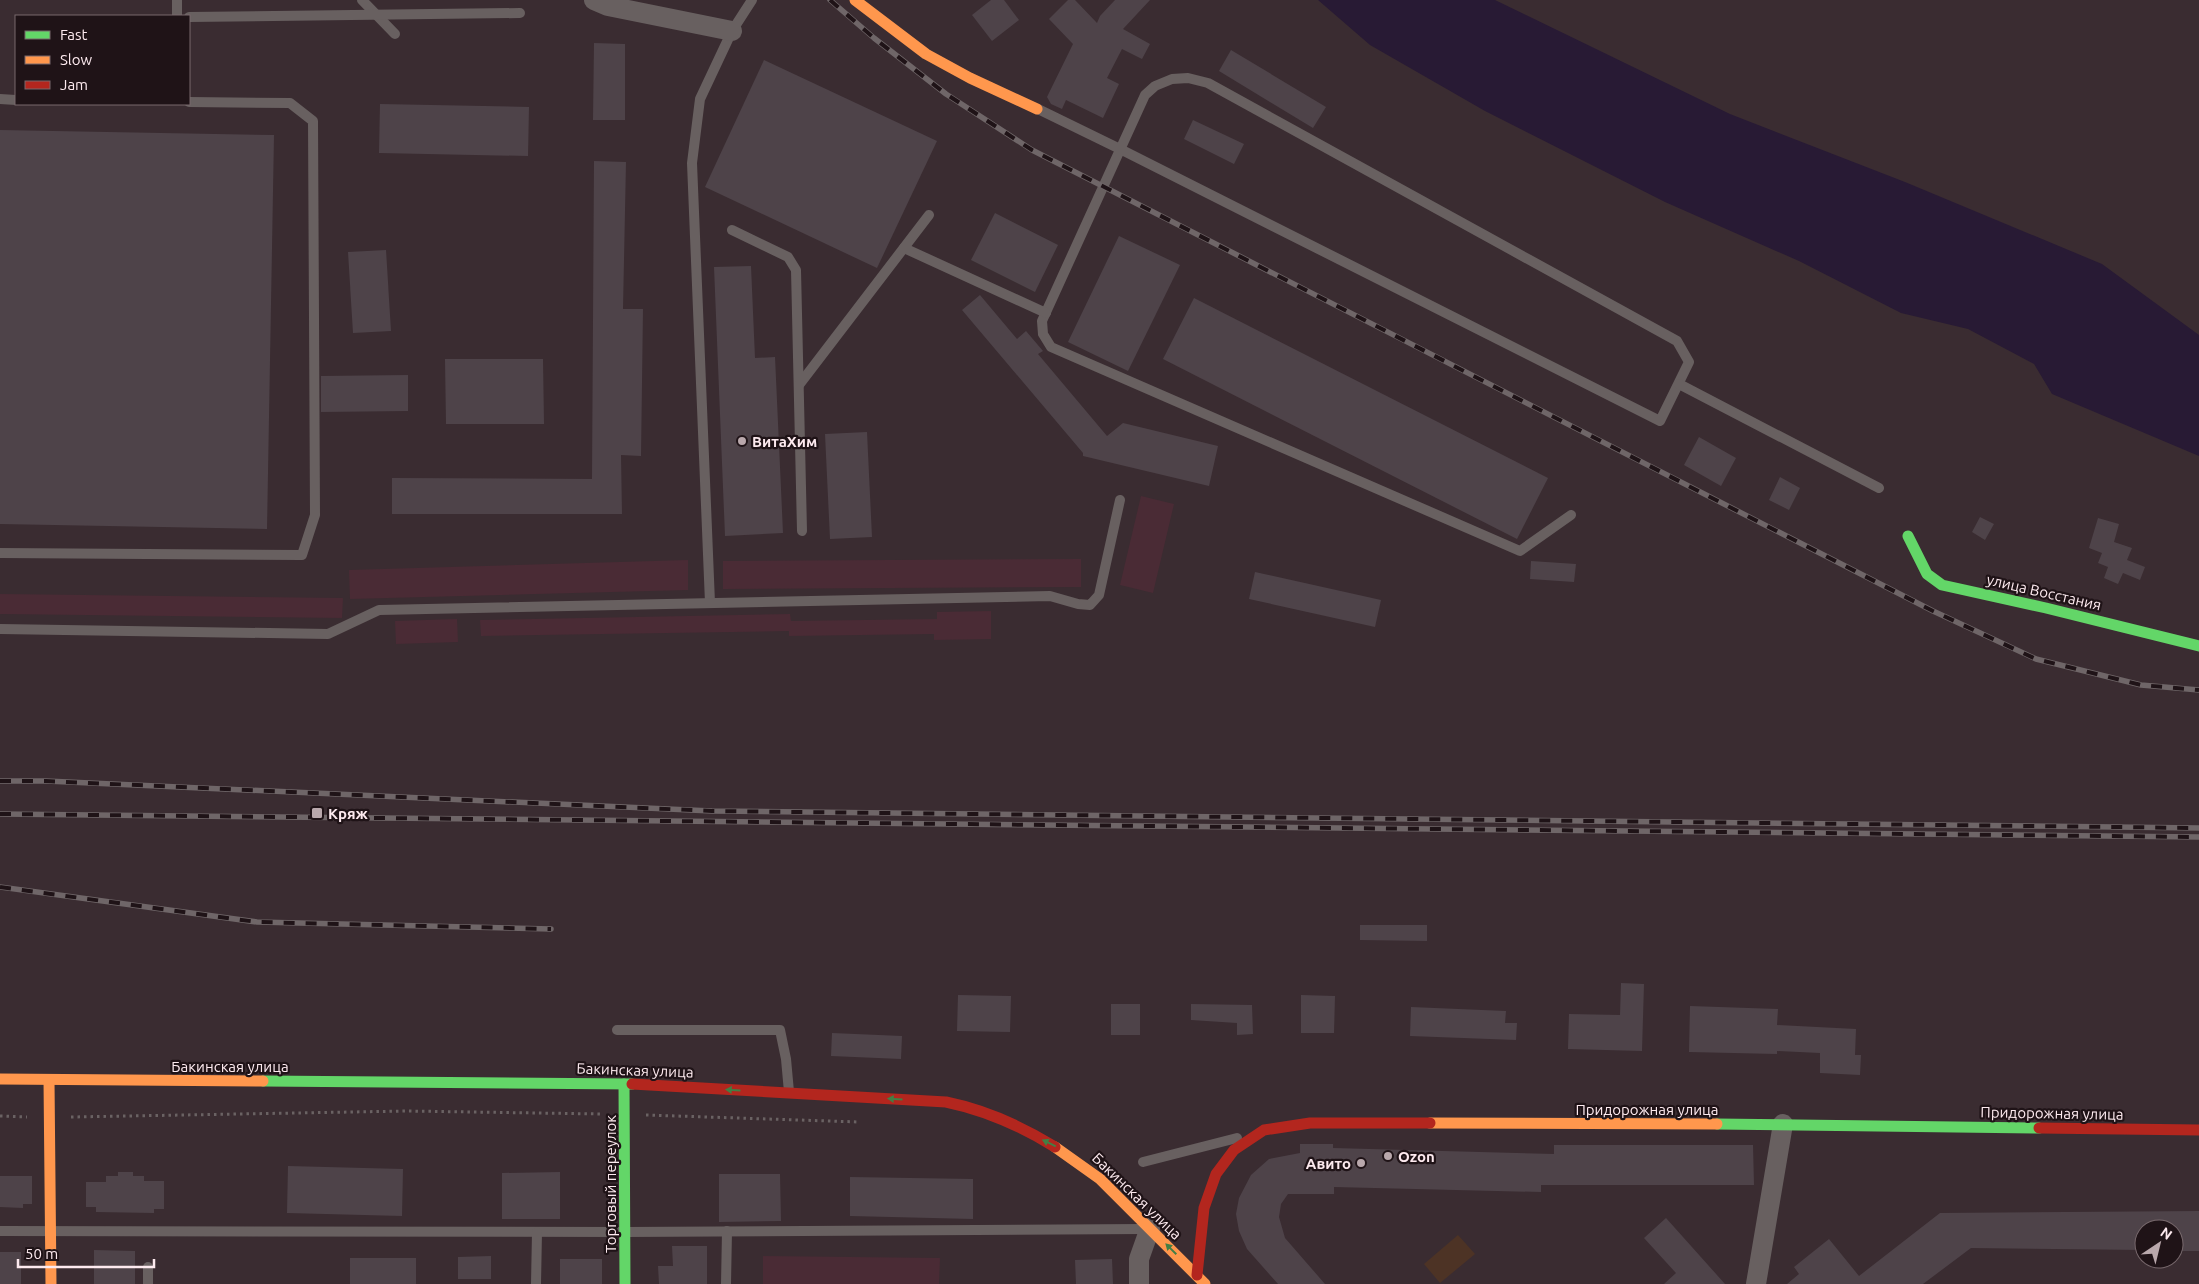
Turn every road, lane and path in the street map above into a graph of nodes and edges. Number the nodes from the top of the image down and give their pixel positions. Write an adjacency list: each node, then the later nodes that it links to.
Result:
1 (177, 0): 8 (lane)
2 (362, 0): 7 (lane)
3 (594, 0): 10 (street)
4 (752, 0): 10 (lane)
5 (855, 0): 15 (street)
6 (520, 13): 7 (lane)
7 (376, 14): 9 (lane); 11 (lane)
8 (177, 15)
9 (190, 17)
10 (732, 31): 29 (lane)
11 (395, 34)
12 (0, 99): 13 (lane)
13 (15, 100)
14 (190, 102): 28 (lane)
15 (1037, 109): 16 (lane)
16 (1120, 149): 20 (lane); 21 (lane); 21 (lane)
17 (929, 215): 19 (lane)
18 (732, 230): 22 (lane)
19 (904, 248): 20 (lane); 22 (lane)
20 (1046, 312): 25 (lane)
21 (1679, 384): 23 (lane)
22 (799, 385): 26 (lane)
23 (1879, 488)
24 (1120, 500): 29 (lane)
25 (1571, 515)
26 (802, 531)
27 (1908, 536): 31 (street, улица Восстания)
28 (0, 552)
29 (710, 602): 30 (lane)
30 (0, 629)
31 (2199, 646)
32 (617, 1030): 36 (lane)
33 (0, 1079): 34 (street, Бакинская улица)
34 (49, 1080): 35 (street, Бакинская улица); 39 (street)
35 (624, 1084): 36 (street, Бакинская улица, one-way to 35); 37 (street, Торговый переулок)
36 (789, 1092): 45 (street, Бакинская улица, one-way to 36)
37 (625, 1115): 39 (path); 40 (path); 50 (street, Торговый переулок)
38 (0, 1116): 39 (path)
39 (50, 1117): 47 (street)
40 (864, 1122)
41 (1783, 1124): 42 (street, Придорожная улица); 43 (street, Придорожная улица); 60 (street)
42 (1264, 1130): 44 (lane); 52 (street, Придорожная улица)
43 (2199, 1130)
44 (1143, 1162)
45 (1150, 1228): 48 (lane); 52 (street, Бакинская улица, one-way to 45); 58 (street)
46 (0, 1231): 47 (lane)
47 (51, 1231): 49 (lane); 53 (street)
48 (727, 1231): 50 (lane); 57 (lane)
49 (536, 1232): 50 (lane); 55 (lane)
50 (625, 1232): 56 (street, Торговый переулок)
51 (148, 1267): 54 (lane)
52 (1197, 1275): 59 (street, Бакинская улица)
53 (51, 1284)
54 (148, 1284)
55 (536, 1284)
56 (625, 1284)
57 (726, 1284)
58 (1139, 1284)
59 (1205, 1284)
60 (1756, 1284)

